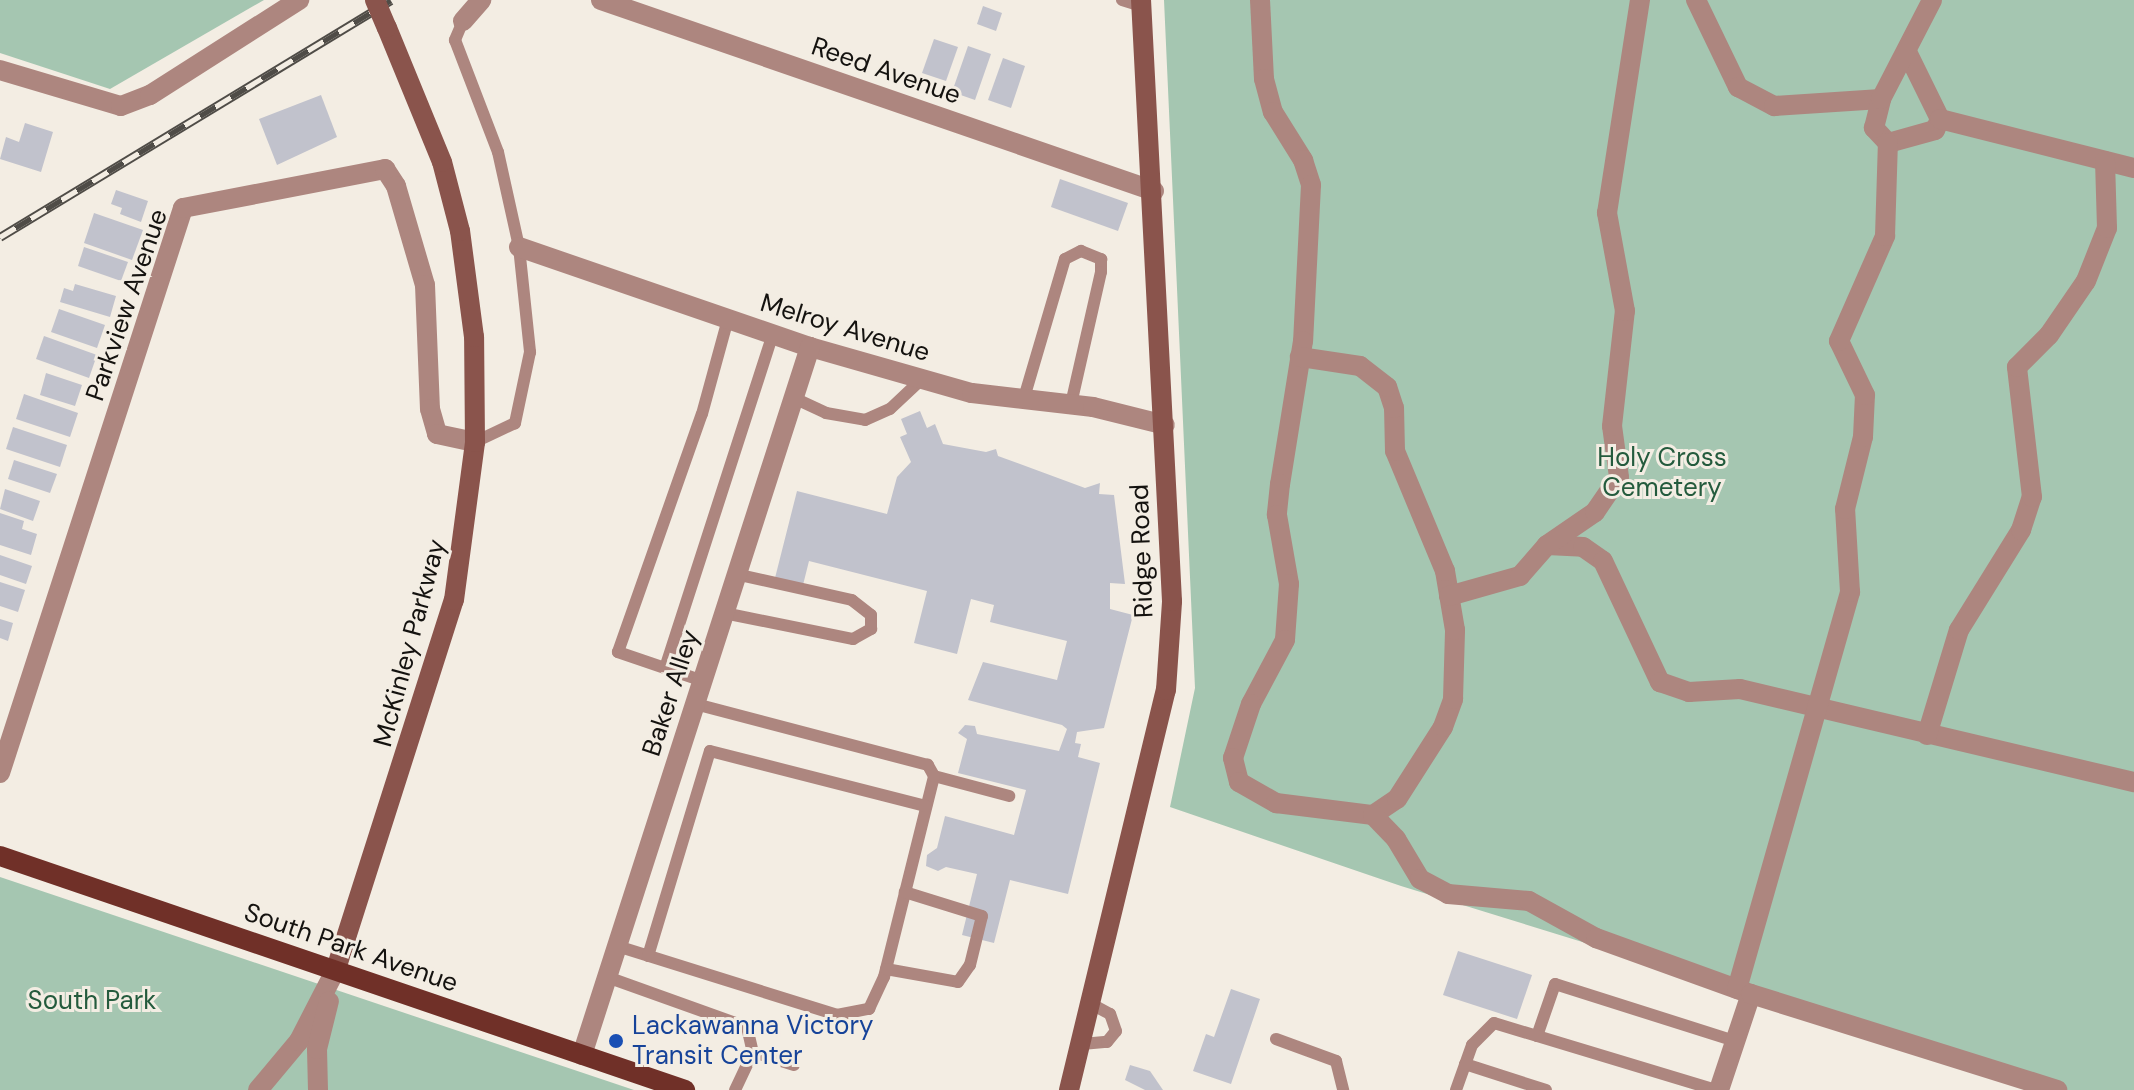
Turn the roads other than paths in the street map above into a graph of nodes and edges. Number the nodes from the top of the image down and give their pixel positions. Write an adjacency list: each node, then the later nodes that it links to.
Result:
1 (299, 0): 12 (street)
2 (375, 0): 30 (main road, McKinley Parkway, bridge)
3 (481, 0): 10 (street)
4 (601, 0): 19 (street, Reed Avenue)
5 (1260, 0): 24 (street)
6 (1640, 0): 31 (street)
7 (1696, 0): 14 (street)
8 (1932, 0): 11 (street)
9 (1135, 2): 19 (main road, Ridge Road)
10 (463, 21): 20 (lane)
11 (1908, 54): 13 (street); 15 (street)
12 (0, 70)
13 (1881, 99): 14 (street); 16 (street)
14 (1844, 105): 16 (street)
15 (1940, 119): 16 (street); 17 (street)
16 (1881, 136): 38 (street)
17 (2105, 161): 18 (street); 39 (street)
18 (2134, 168)
19 (1154, 191): 29 (main road, Ridge Road)
20 (519, 247): 21 (street, Melroy Avenue); 30 (lane)
21 (728, 319): 22 (street, Melroy Avenue); 35 (lane)
22 (773, 334): 23 (street, Melroy Avenue); 35 (lane)
23 (810, 347): 25 (street, Melroy Avenue); 26 (street, Baker Alley)
24 (1300, 357): 33 (street); 45 (street)
25 (922, 379): 26 (lane); 27 (street, Melroy Avenue)
26 (794, 398): 32 (street, Baker Alley)
27 (1024, 398): 28 (street, Melroy Avenue); 28 (lane)
28 (1071, 404): 29 (street, Melroy Avenue)
29 (1165, 425): 54 (main road, Ridge Road)
30 (475, 442): 40 (street, Parkview Avenue); 50 (main road, McKinley Parkway)
31 (1547, 545): 33 (street); 38 (street)
32 (736, 574): 34 (street, Baker Alley); 34 (lane)
33 (1449, 596): 45 (street)
34 (724, 613): 36 (street, Baker Alley)
35 (665, 668): 36 (lane)
36 (703, 681): 37 (street, Baker Alley)
37 (695, 704): 41 (lane); 48 (street, Baker Alley)
38 (1815, 709): 39 (street); 53 (street)
39 (1927, 735): 42 (street)
40 (0, 773)
41 (934, 776): 43 (lane); 44 (lane)
42 (2134, 782)
43 (1009, 796)
44 (926, 806): 47 (lane); 49 (lane)
45 (1373, 815): 53 (street)
46 (0, 856): 50 (main road, South Park Avenue)
47 (905, 892): 51 (lane); 51 (lane)
48 (617, 946): 49 (lane); 52 (street, Baker Alley)
49 (648, 956): 51 (lane)
50 (336, 969): 60 (main road, South Park Avenue); 63 (street); 64 (street)
51 (886, 969)
52 (607, 977): 59 (lane); 60 (street, Baker Alley)
53 (1746, 994): 57 (street); 72 (street)
54 (1091, 1004): 58 (main road, Ridge Road); 58 (lane)
55 (1537, 1036): 57 (lane); 61 (lane); 71 (lane)
56 (1276, 1039): 68 (lane)
57 (1735, 1041): 71 (street)
58 (1082, 1044): 67 (main road, Ridge Road)
59 (753, 1052): 62 (lane); 66 (lane)
60 (582, 1055): 65 (main road, South Park Avenue)
61 (1465, 1064): 69 (lane); 70 (lane)
62 (794, 1065)
63 (258, 1090)
64 (318, 1090)
65 (685, 1090)
66 (735, 1090)
67 (1069, 1090)
68 (1343, 1090)
69 (1456, 1090)
70 (1546, 1090)
71 (1717, 1090)
72 (2057, 1090)

